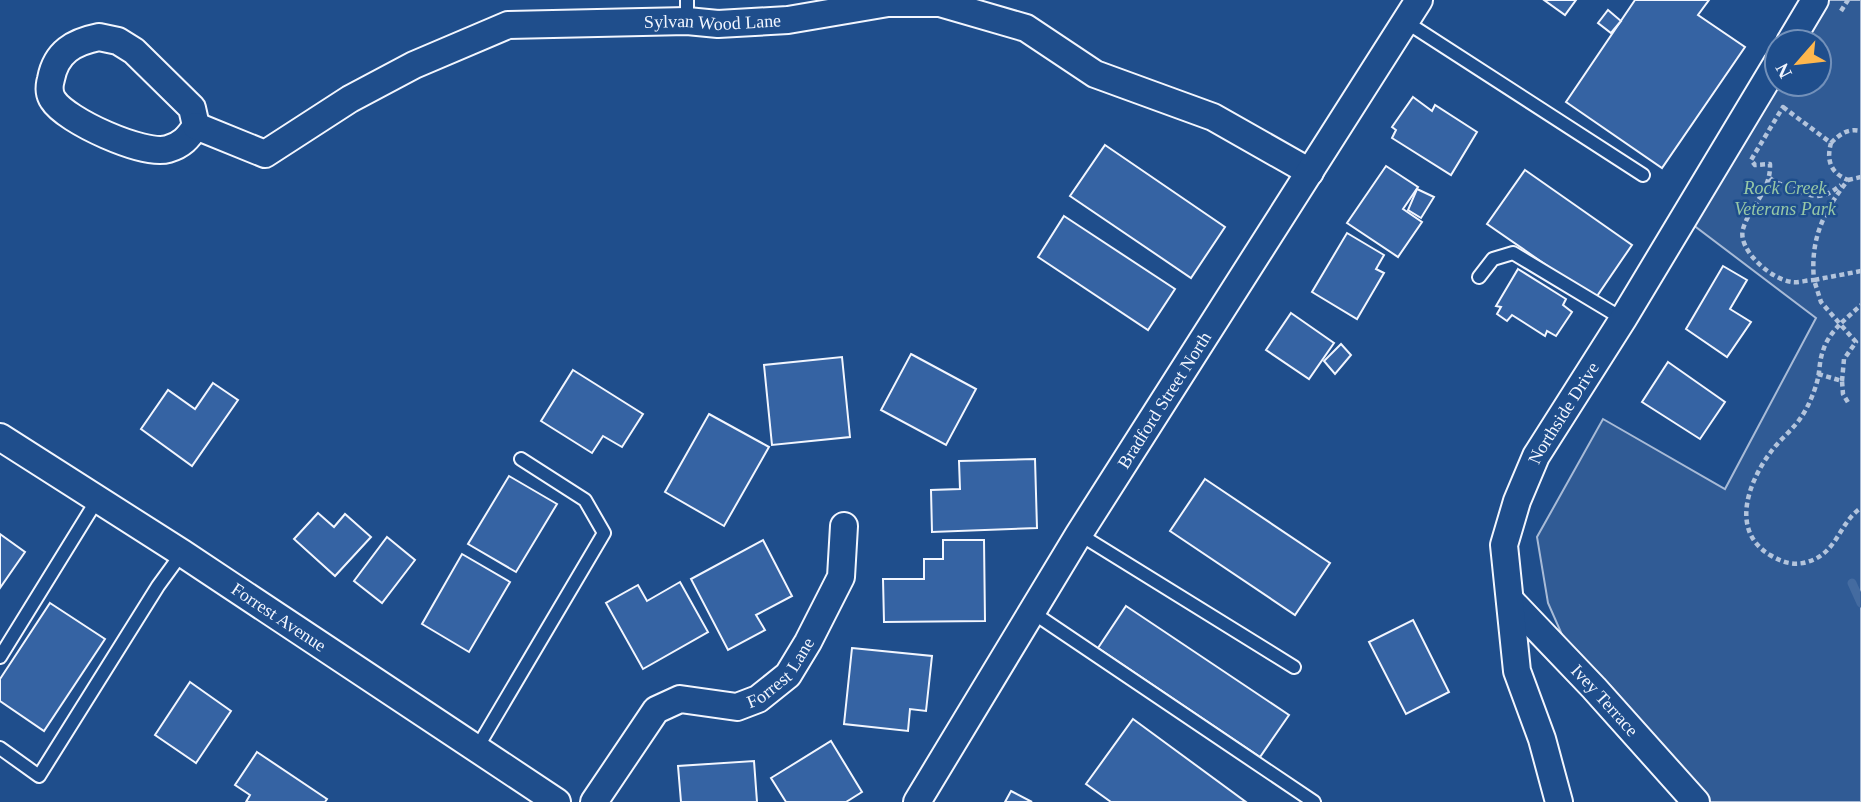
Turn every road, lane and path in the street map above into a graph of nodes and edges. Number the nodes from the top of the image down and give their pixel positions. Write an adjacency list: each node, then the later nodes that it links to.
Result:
1 (1815, 0): 4 (street)
2 (687, 11): 6 (street, Sylvan Wood Lane); 9 (street, Sylvan Wood Lane)
3 (1412, 11): 9 (street, Bradford Street North); 10 (lane)
4 (1798, 28)
5 (1763, 86): 18 (street, Northside Drive)
6 (196, 126): 6 (street)
7 (1861, 131): 8 (path)
8 (1831, 143): 12 (path); 13 (path)
9 (1310, 172): 28 (street, Bradford Street North)
10 (1643, 175)
11 (1861, 177): 13 (path)
12 (1770, 178): 13 (path); 16 (path)
13 (1848, 180): 16 (path)
14 (1861, 271): 16 (path)
15 (1479, 276): 18 (lane)
16 (1814, 279): 19 (path)
17 (1861, 305): 19 (path)
18 (1623, 319): 30 (street, Northside Drive)
19 (1840, 324): 20 (path); 21 (path)
20 (1818, 374): 21 (path); 26 (path)
21 (1842, 381): 22 (path)
22 (1849, 404)
23 (0, 437): 25 (street, Forrest Avenue)
24 (521, 459): 35 (lane)
25 (97, 500): 29 (street, Forrest Avenue); 32 (lane)
26 (1861, 508)
27 (844, 526): 37 (street, Forrest Lane)
28 (1079, 534): 31 (street, Bradford Street North); 33 (lane)
29 (181, 553): 34 (lane); 35 (street, Forrest Avenue)
30 (1510, 600): 40 (street, Northside Drive); 41 (street, Ivey Terrace)
31 (1032, 612): 38 (street, Bradford Street North); 39 (lane)
32 (0, 657)
33 (1294, 667)
34 (0, 748)
35 (477, 748): 36 (street, Forrest Avenue)
36 (557, 802)
37 (594, 802)
38 (917, 802)
39 (1314, 802)
40 (1559, 802)
41 (1696, 802)

